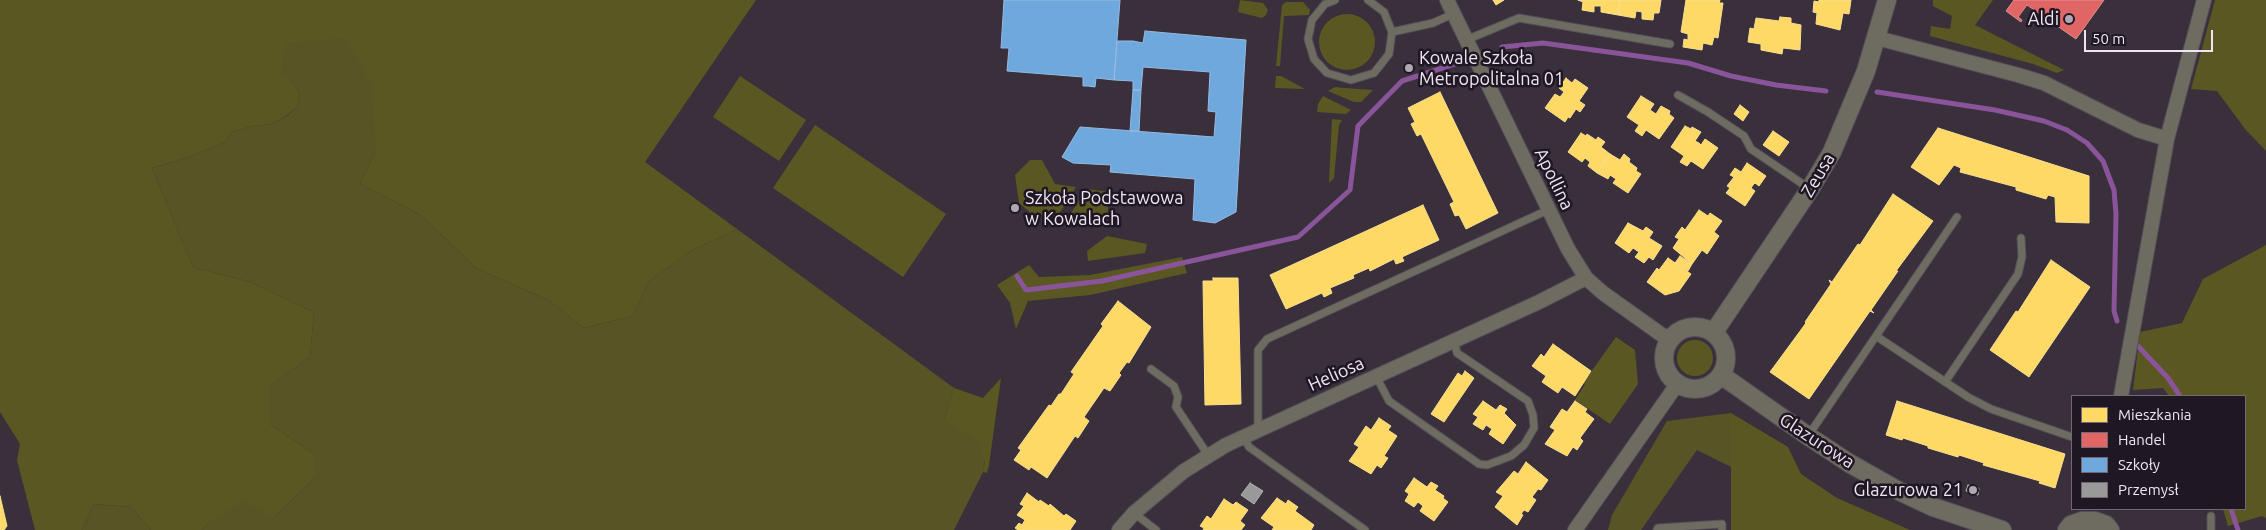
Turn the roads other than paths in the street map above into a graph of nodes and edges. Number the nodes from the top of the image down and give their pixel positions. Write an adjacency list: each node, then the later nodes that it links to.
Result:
1 (1335, 0): 7 (lane)
2 (1368, 0): 7 (lane)
3 (1446, 0): 6 (street, Apollina)
4 (1887, 0): 8 (street, Zeusa)
5 (2204, 0): 12 (street)
6 (1453, 14): 7 (lane); 9 (street, Apollina)
7 (1392, 32)
8 (1877, 38): 12 (street); 13 (street, Zeusa)
9 (1466, 40): 10 (lane); 14 (street, Apollina)
10 (1670, 44)
11 (1678, 95): 13 (lane)
12 (2167, 139): 27 (street)
13 (1810, 189): 18 (street, Zeusa)
14 (1548, 210): 17 (street, Apollina); 28 (lane)
15 (1957, 217): 19 (lane)
16 (2021, 238): 25 (lane)
17 (1586, 278): 20 (street, Apollina); 21 (street, Heliosa)
18 (1714, 332): 20 (street); 23 (street)
19 (1876, 336): 25 (lane); 30 (lane)
20 (1670, 340): 26 (street)
21 (1454, 341): 24 (street, Heliosa); 24 (lane)
22 (1151, 369): 32 (lane)
23 (1721, 375): 26 (street); 30 (street, Glazurowa)
24 (1376, 376): 28 (street, Heliosa)
25 (1945, 382): 31 (lane)
26 (1678, 383): 39 (street)
27 (2121, 395)
28 (1258, 429): 29 (street, Heliosa)
29 (1243, 436): 32 (street, Heliosa); 38 (lane)
30 (1808, 436): 42 (street, Glazurowa)
31 (2071, 437)
32 (1208, 455): 33 (street, Heliosa)
33 (1134, 513): 36 (street, Heliosa); 37 (lane)
34 (2096, 515): 43 (street); 44 (street)
35 (2211, 516): 45 (lane)
36 (1120, 530)
37 (1156, 530)
38 (1365, 530)
39 (1575, 530)
40 (1657, 530): 41 (lane)
41 (1722, 530)
42 (2002, 530)
43 (2067, 530)
44 (2110, 530)
45 (2211, 530)

